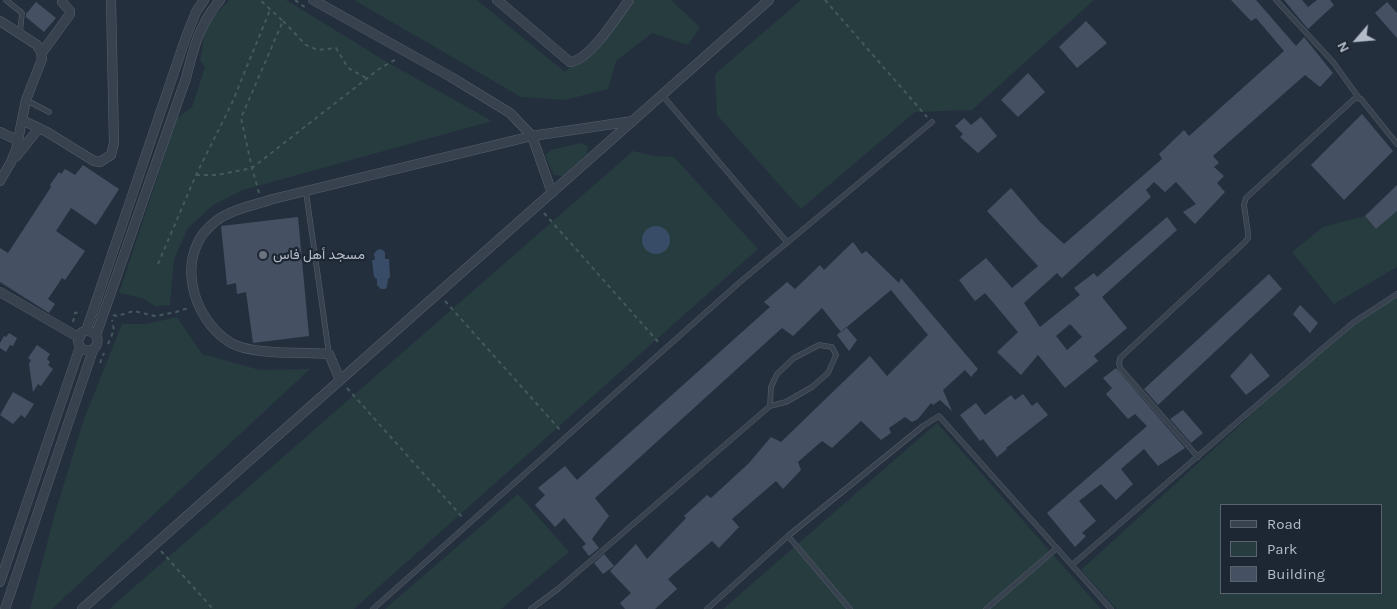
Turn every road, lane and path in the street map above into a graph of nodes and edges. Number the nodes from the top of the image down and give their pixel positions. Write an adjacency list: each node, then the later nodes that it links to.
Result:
1 (6, 0): 16 (lane)
2 (62, 0): 17 (street)
3 (111, 0): 27 (street)
4 (204, 0): 46 (street)
5 (220, 0): 47 (street)
6 (260, 0): 13 (path)
7 (497, 0): 8 (street)
8 (629, 0)
9 (769, 0): 20 (street)
10 (825, 0): 26 (path)
11 (1276, 0): 21 (lane)
12 (317, 1): 29 (street)
13 (270, 10): 15 (path); 34 (path)
14 (0, 21): 16 (street)
15 (283, 21): 19 (path); 33 (path)
16 (20, 34): 17 (street)
17 (41, 54): 22 (street)
18 (398, 58): 19 (path)
19 (366, 78): 33 (path)
20 (662, 95): 25 (street); 40 (lane)
21 (1359, 98): 31 (lane); 59 (lane)
22 (26, 100): 23 (lane); 24 (street)
23 (49, 112)
24 (22, 120): 27 (street); 30 (street)
25 (633, 121): 29 (street); 37 (street)
26 (932, 122): 40 (lane)
27 (39, 128): 32 (street)
28 (0, 132): 30 (street)
29 (532, 136): 36 (street); 37 (street)
30 (18, 141): 32 (street)
31 (1397, 144)
32 (11, 162): 35 (street)
33 (252, 168): 34 (path); 38 (path)
34 (196, 175): 41 (path)
35 (0, 181)
36 (306, 191): 38 (street); 55 (lane)
37 (552, 193): 39 (street)
38 (262, 202): 45 (street)
39 (537, 206): 43 (street); 53 (path)
40 (787, 242): 53 (lane)
41 (158, 264)
42 (0, 292): 51 (street)
43 (438, 293): 56 (street); 58 (path)
44 (1397, 294): 59 (lane)
45 (198, 304): 47 (path); 55 (street)
46 (92, 310): 48 (path); 49 (street)
47 (104, 314): 50 (street)
48 (72, 324)
49 (86, 331): 50 (street); 51 (street)
50 (96, 335): 54 (street)
51 (78, 337): 52 (street)
52 (80, 347): 54 (street); 65 (street)
53 (664, 348): 58 (lane)
54 (93, 350): 66 (street)
55 (329, 354): 56 (street)
56 (340, 380): 60 (path); 62 (street)
57 (770, 406): 57 (lane); 70 (lane)
58 (566, 436): 60 (lane)
59 (1198, 457): 64 (lane)
60 (469, 523): 69 (lane)
61 (788, 536): 63 (lane); 71 (lane); 72 (lane)
62 (155, 545): 67 (street); 68 (path)
63 (1057, 548): 64 (lane); 73 (lane)
64 (1072, 565): 74 (lane)
65 (0, 582)
66 (5, 609)
67 (82, 609)
68 (213, 609)
69 (373, 609)
70 (532, 609)
71 (707, 609)
72 (850, 609)
73 (986, 609)
74 (1111, 609)

